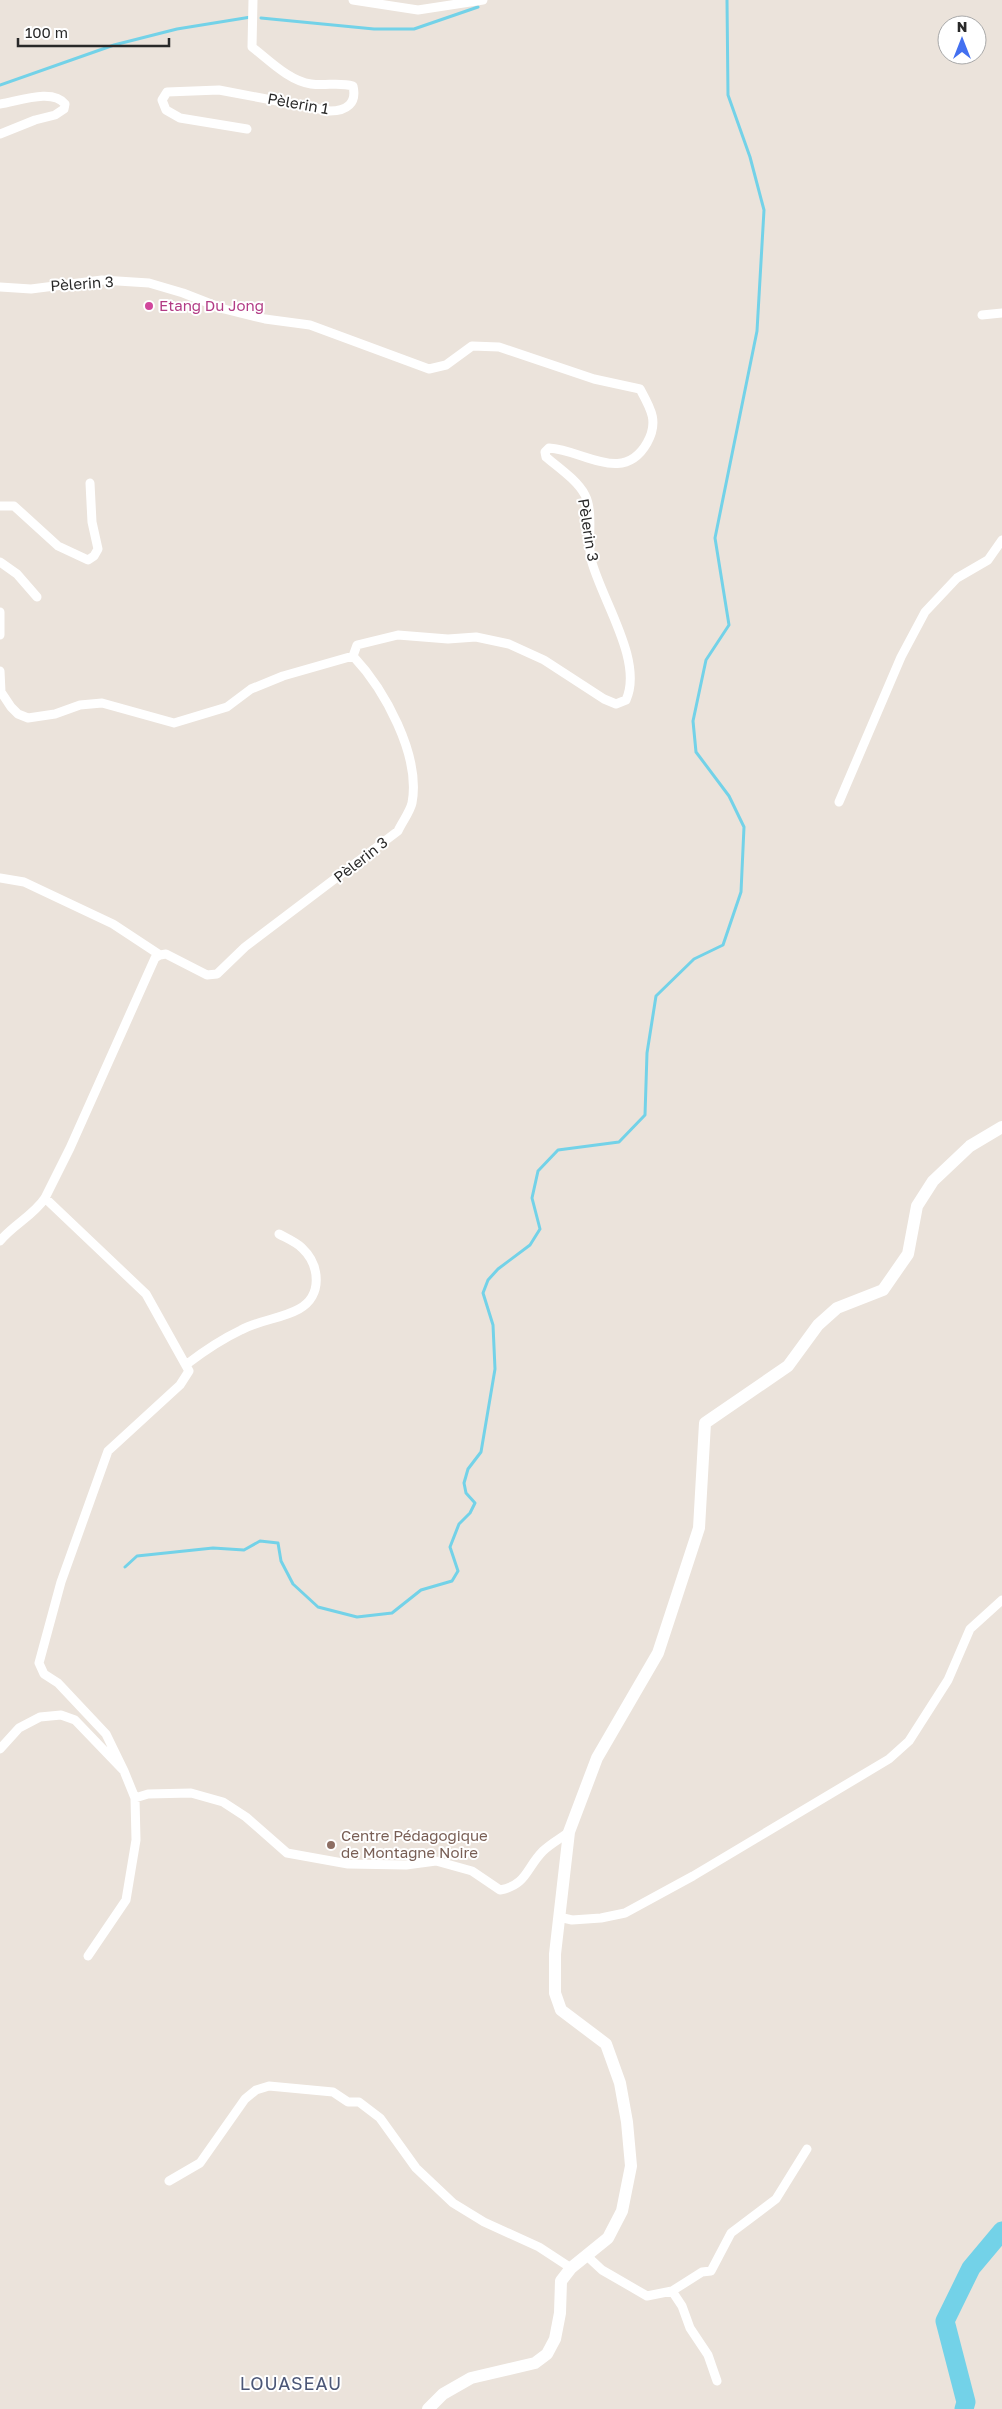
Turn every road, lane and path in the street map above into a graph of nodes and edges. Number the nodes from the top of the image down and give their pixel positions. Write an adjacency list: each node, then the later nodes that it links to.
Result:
1 (253, 0): 5 (street, Pèlerin 1)
2 (353, 0): 3 (street)
3 (483, 0)
4 (0, 104): 6 (street)
5 (247, 128)
6 (0, 134)
7 (0, 287): 17 (street, Pèlerin 3)
8 (1002, 313): 9 (street)
9 (982, 315)
10 (90, 484): 11 (street)
11 (0, 506)
12 (1002, 540): 20 (street)
13 (0, 562): 14 (street)
14 (37, 597)
15 (0, 612): 16 (street)
16 (0, 631)
17 (353, 656): 19 (street); 22 (street, Pèlerin 3)
18 (0, 671): 19 (street)
19 (0, 692)
20 (839, 802)
21 (0, 878): 22 (street, Pèlerin 3)
22 (160, 954): 24 (street)
23 (1002, 1127): 32 (street)
24 (45, 1198): 26 (street); 27 (street)
25 (279, 1234): 27 (street)
26 (0, 1241)
27 (187, 1364): 30 (street)
28 (1002, 1600): 33 (street)
29 (0, 1749): 30 (street)
30 (124, 1771): 31 (street)
31 (135, 1798): 32 (street); 34 (street)
32 (569, 1832): 33 (street)
33 (559, 1917): 37 (street)
34 (88, 1956)
35 (807, 2149): 39 (street)
36 (169, 2181): 38 (street)
37 (587, 2256): 38 (street); 39 (street)
38 (571, 2268): 41 (street)
39 (672, 2291): 40 (street)
40 (717, 2381)
41 (428, 2409)

